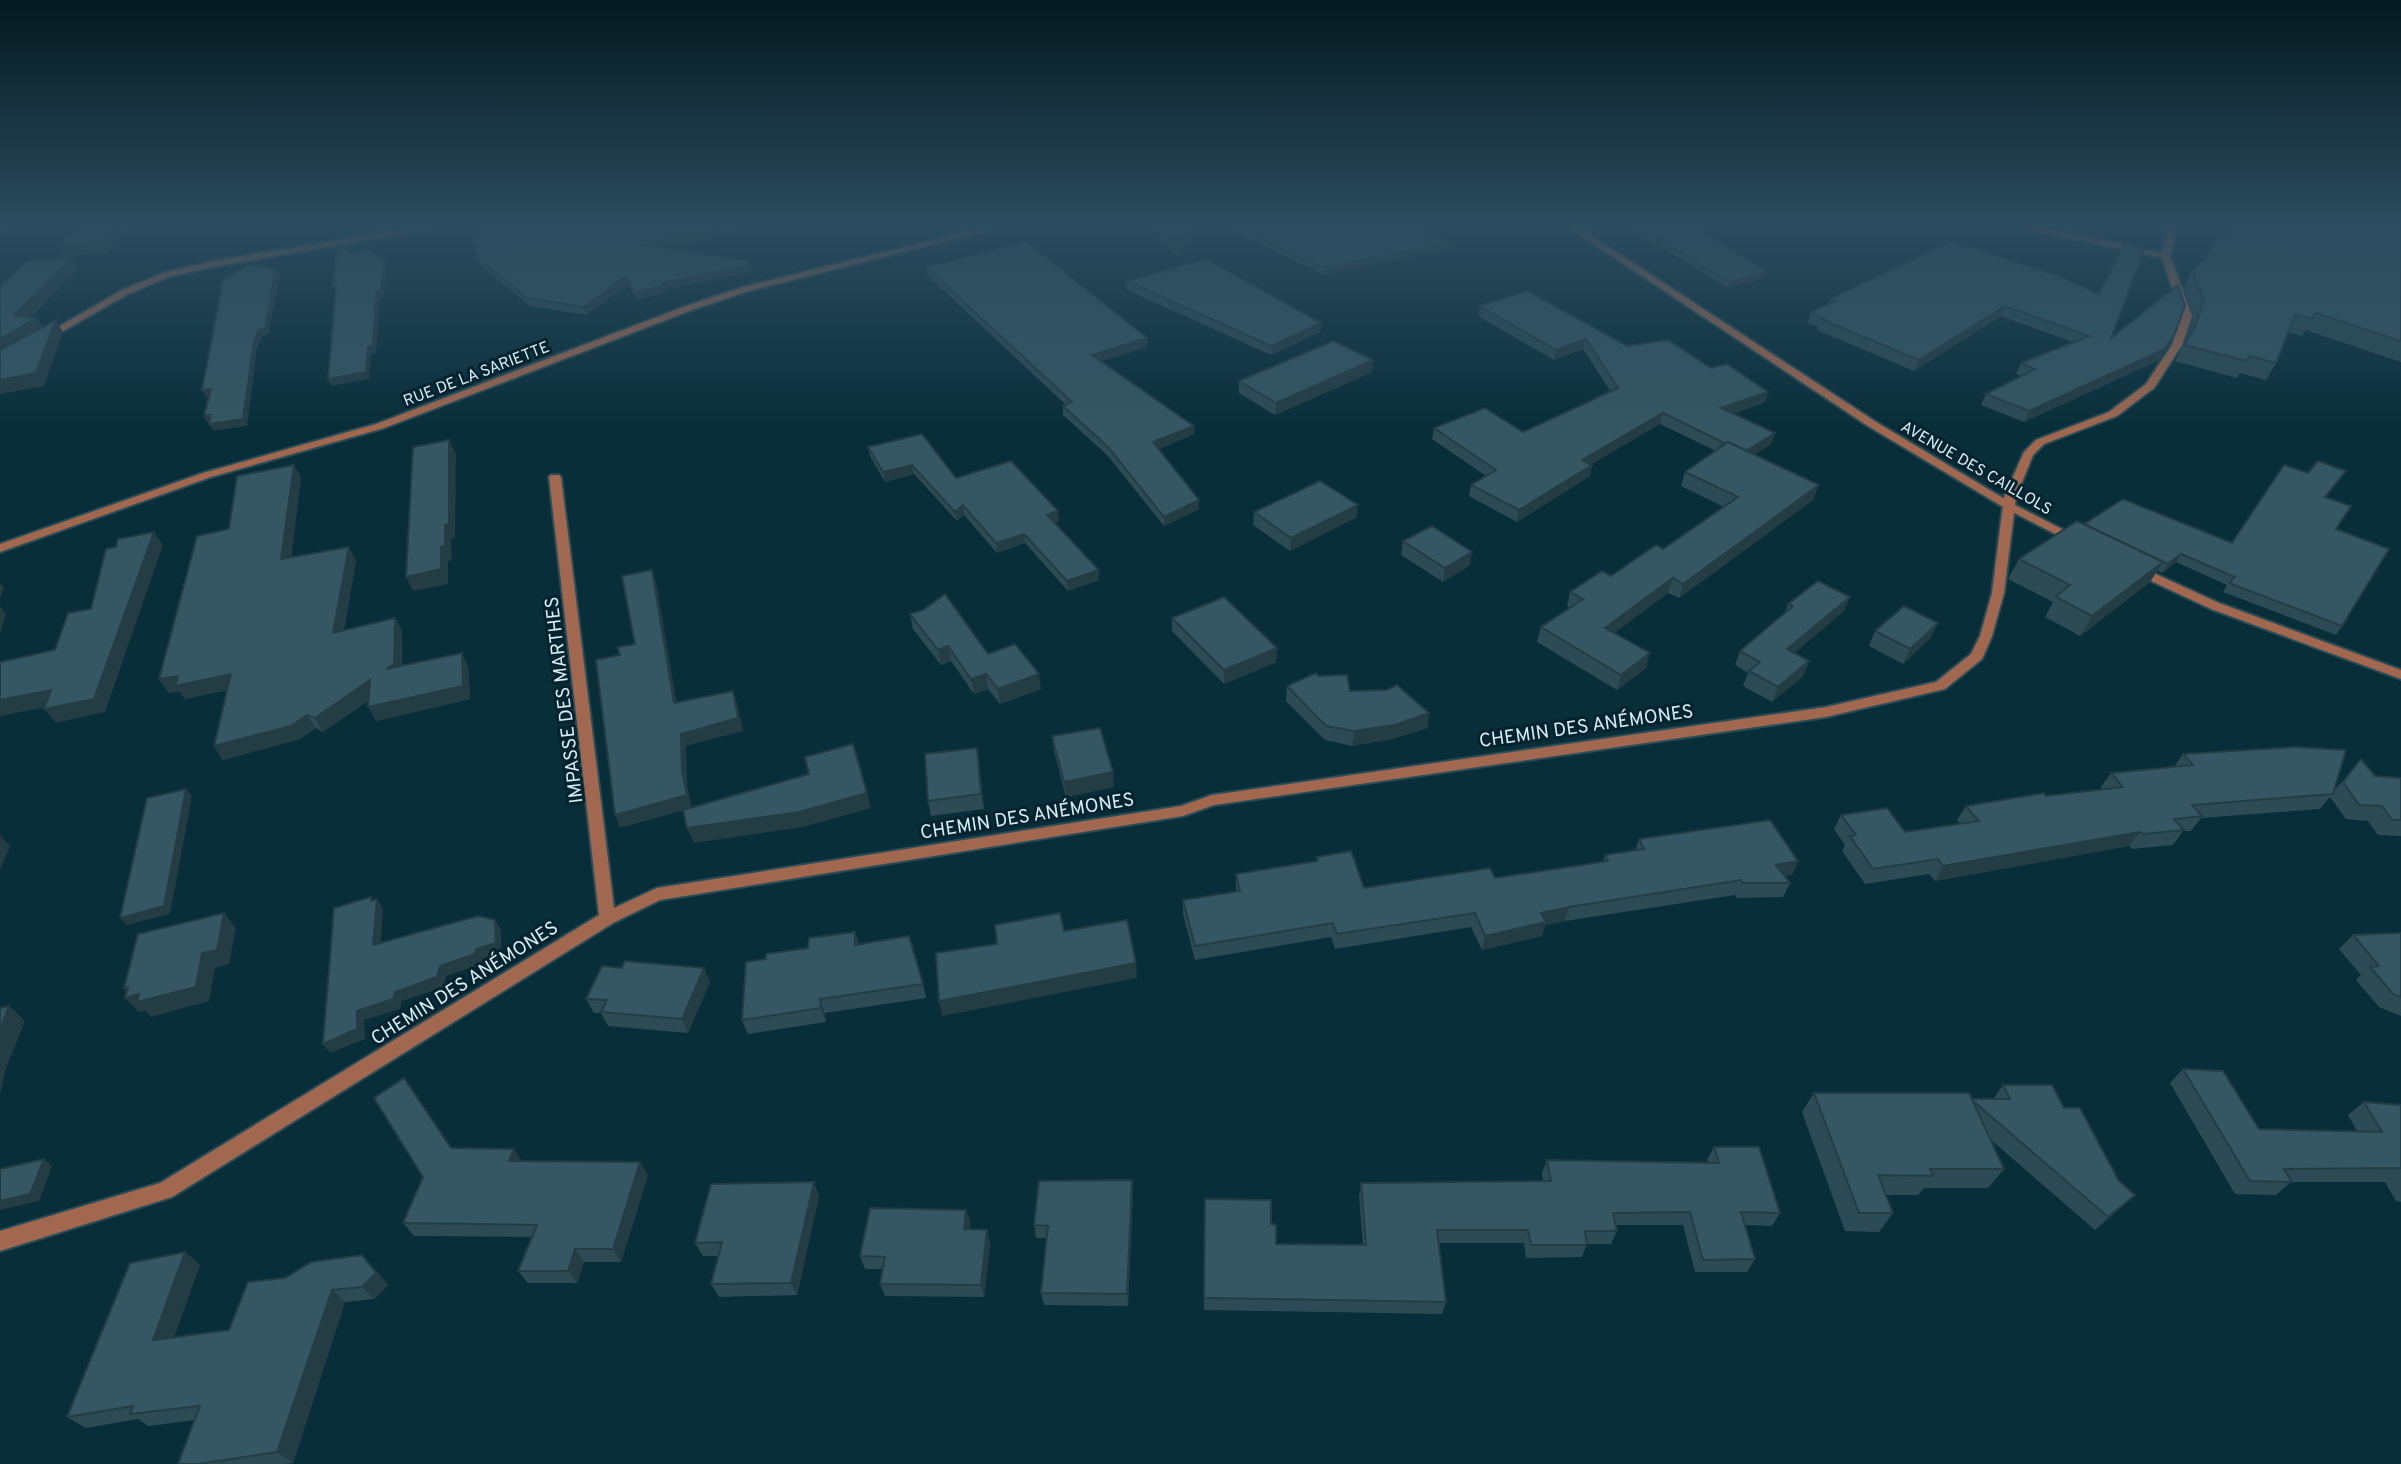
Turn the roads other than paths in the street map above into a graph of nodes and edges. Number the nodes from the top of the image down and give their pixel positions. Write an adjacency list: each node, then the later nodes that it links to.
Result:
1 (123, 293): 5 (street)
2 (737, 293): 8 (street, RUE DE LA SARIETTE)
3 (1673, 293): 7 (street, AVENUE DES CAILLOLS)
4 (2180, 293): 7 (street, CHEMIN DES ANÉMONES)
5 (37, 342)
6 (555, 477): 12 (street, IMPASSE DES MARTHES)
7 (2009, 506): 9 (street, AVENUE DES CAILLOLS); 12 (street, CHEMIN DES ANÉMONES)
8 (0, 548)
9 (2094, 548)
10 (2130, 566): 11 (street)
11 (2401, 676)
12 (607, 918): 13 (street, CHEMIN DES ANÉMONES)
13 (0, 1241)

